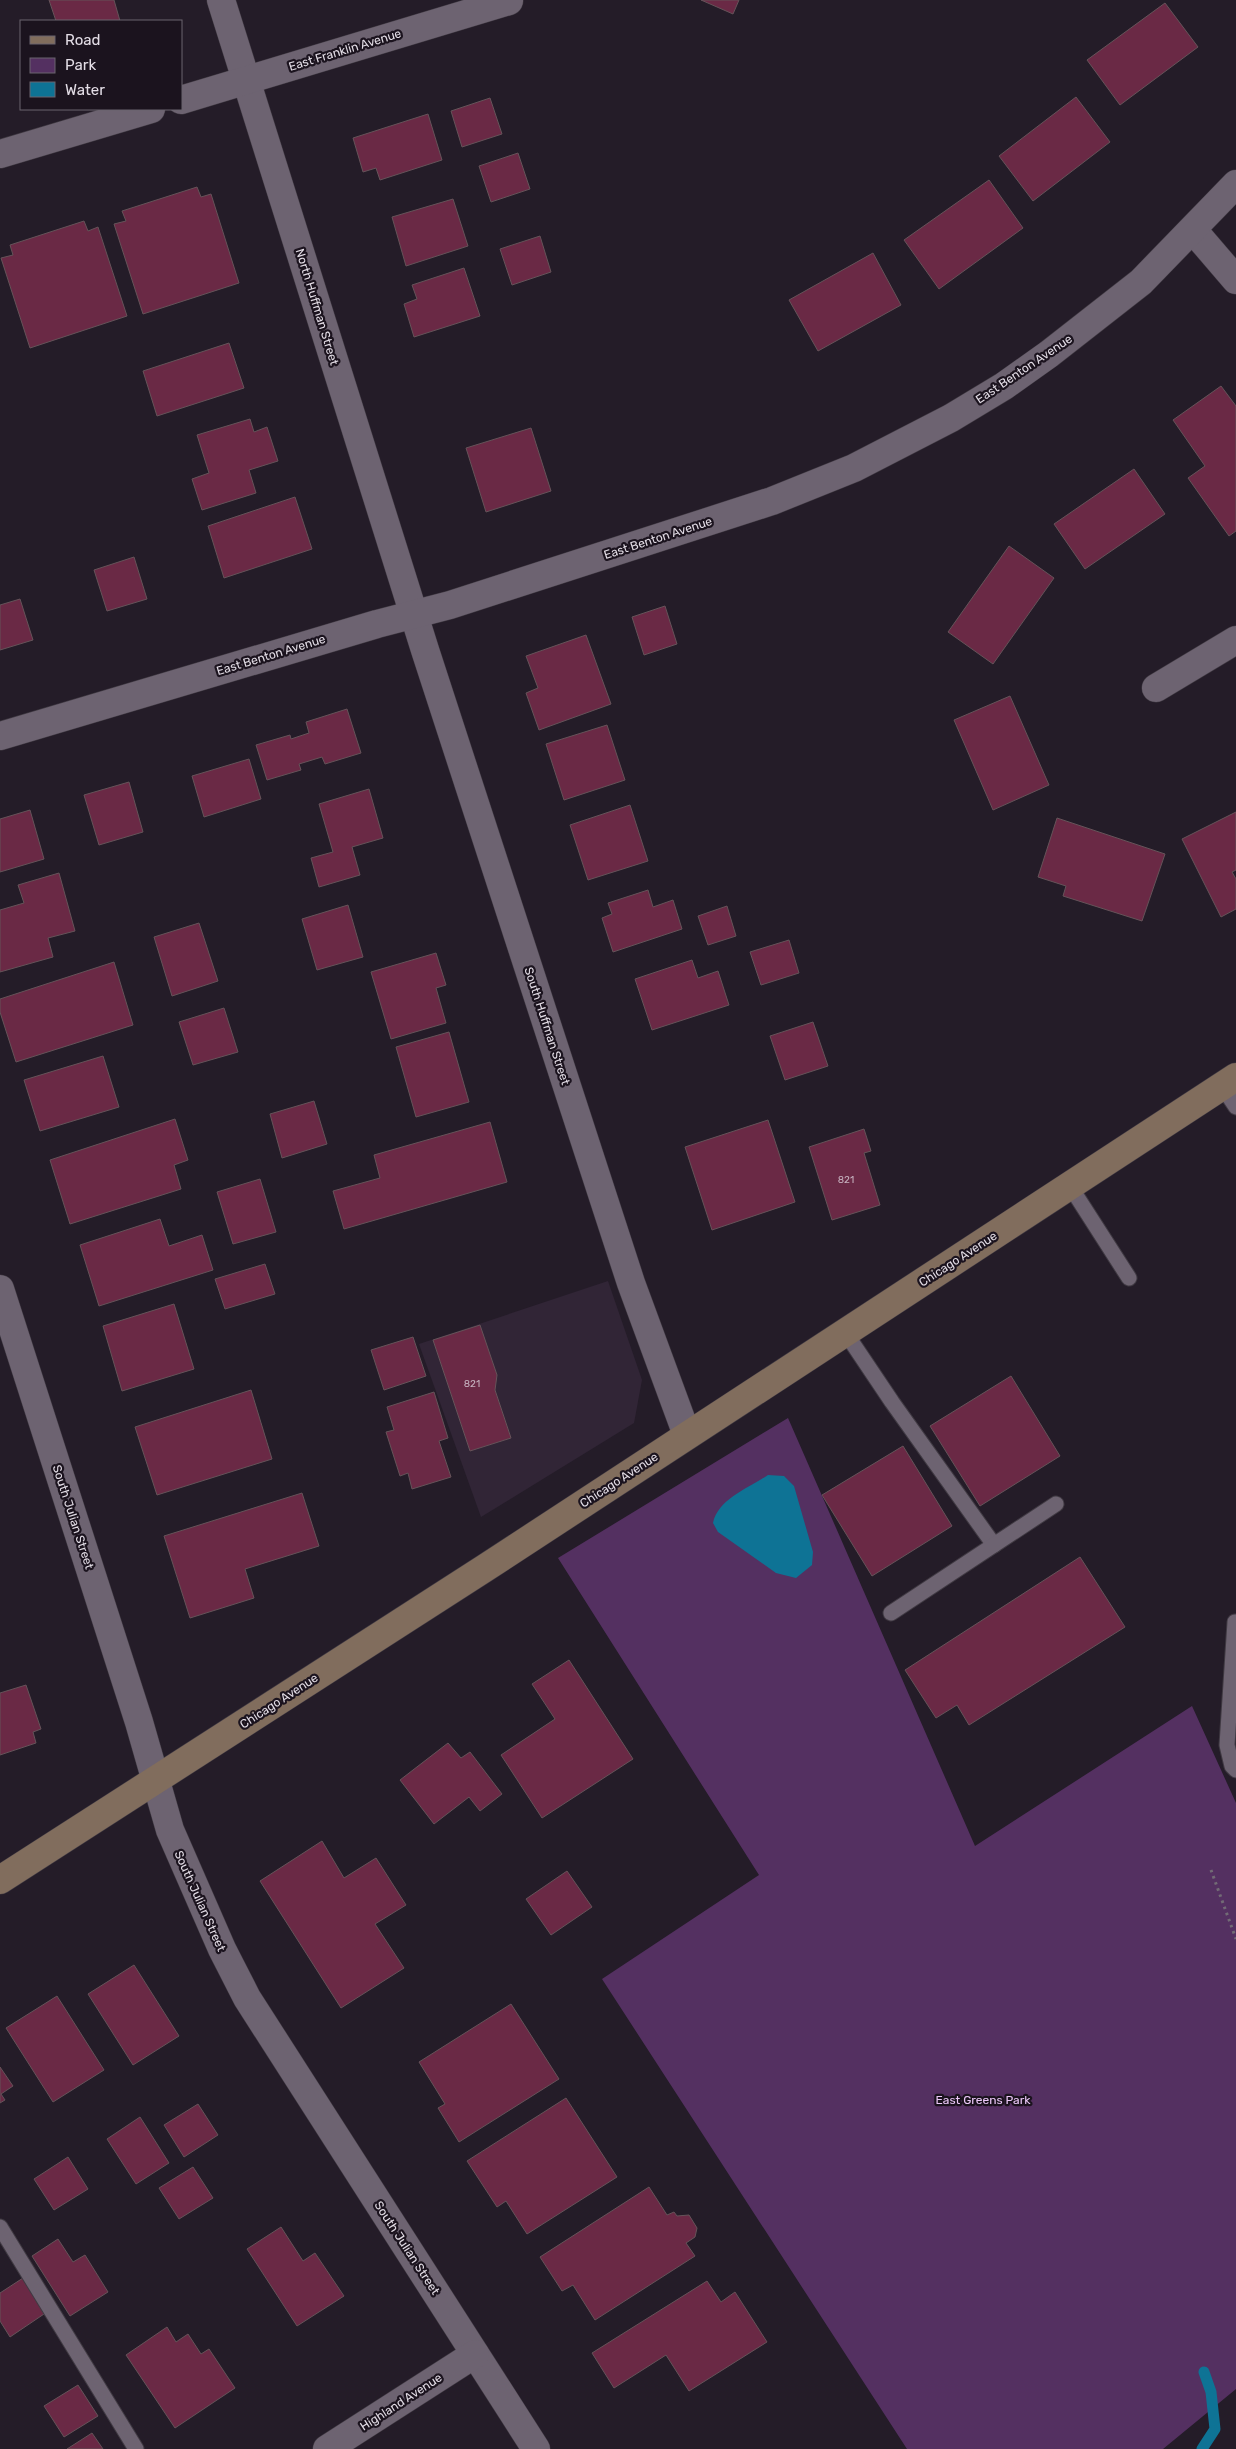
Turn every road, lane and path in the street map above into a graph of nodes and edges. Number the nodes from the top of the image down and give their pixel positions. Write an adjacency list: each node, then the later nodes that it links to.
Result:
1 (221, 0): 3 (street, North Huffman Street)
2 (509, 1): 3 (street, East Franklin Avenue)
3 (246, 80): 4 (street, East Franklin Avenue); 10 (street, North Huffman Street)
4 (182, 100)
5 (148, 110): 6 (street)
6 (0, 154)
7 (1236, 184): 8 (street, East Benton Avenue)
8 (1193, 230): 9 (street); 10 (street, East Benton Avenue)
9 (1236, 280)
10 (413, 614): 13 (street, East Benton Avenue); 19 (street, South Huffman Street)
11 (1236, 640): 12 (street)
12 (1156, 688)
13 (0, 736)
14 (1231, 1090): 15 (main road, Chicago Avenue)
15 (1070, 1186): 16 (lane); 18 (main road, Chicago Avenue)
16 (1129, 1278)
17 (0, 1289): 25 (street, South Julian Street)
18 (845, 1332): 19 (main road, Chicago Avenue); 21 (lane)
19 (687, 1435): 25 (main road, Chicago Avenue)
20 (1056, 1504): 21 (lane)
21 (994, 1545): 22 (lane)
22 (891, 1613)
23 (1235, 1622): 24 (lane)
24 (1236, 1770)
25 (155, 1781): 27 (main road, Chicago Avenue); 30 (street, South Julian Street)
26 (1212, 1870): 28 (path)
27 (0, 1880)
28 (1236, 1939)
29 (0, 2227): 31 (lane)
30 (475, 2354): 32 (street, Highland Avenue); 33 (street, South Julian Street)
31 (136, 2449)
32 (327, 2449)
33 (536, 2449)

